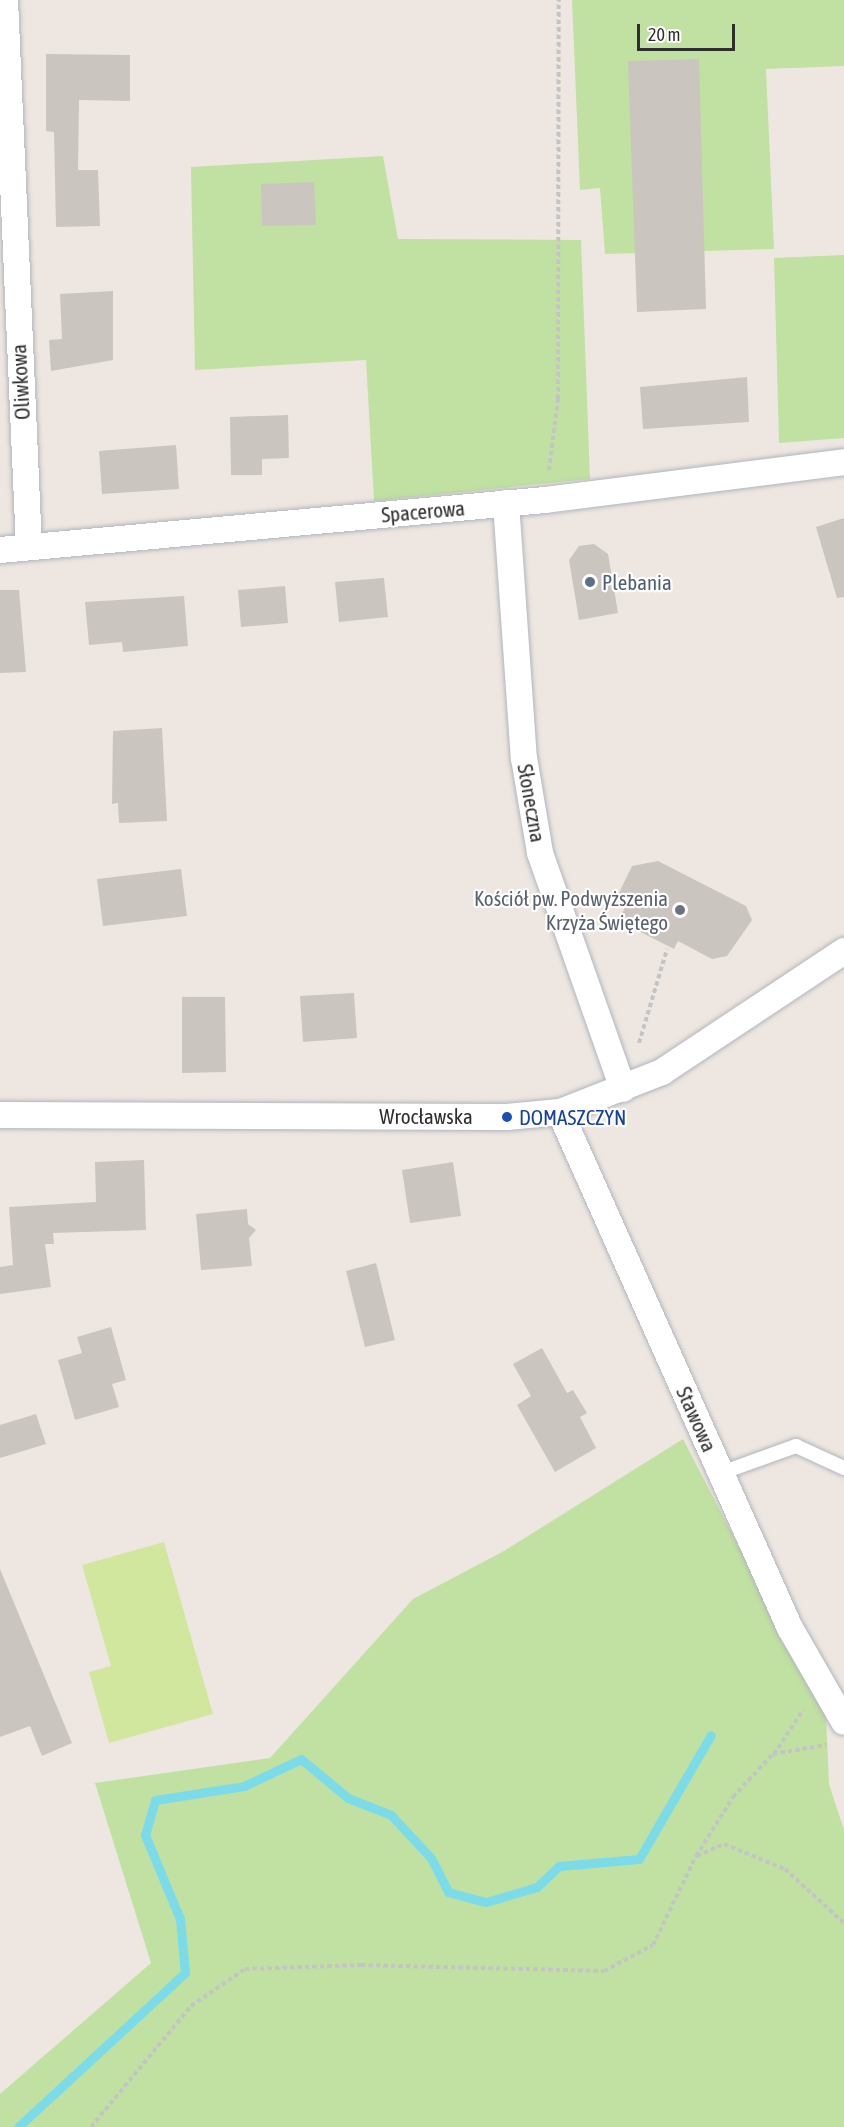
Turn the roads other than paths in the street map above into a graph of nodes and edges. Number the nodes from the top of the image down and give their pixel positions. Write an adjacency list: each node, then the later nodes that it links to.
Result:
1 (4, 0): 4 (street, Oliwkowa)
2 (844, 462): 3 (street, Spacerowa)
3 (506, 503): 4 (street, Spacerowa); 7 (street, Słoneczna)
4 (29, 547): 5 (street, Spacerowa)
5 (0, 550)
6 (844, 951): 7 (street, Wrocławska)
7 (628, 1087): 8 (street, Wrocławska)
8 (560, 1112): 9 (street, Wrocławska); 11 (street, Stawowa)
9 (0, 1115)
10 (844, 1468): 11 (lane)
11 (721, 1473): 12 (street, Stawowa)
12 (839, 1733)

